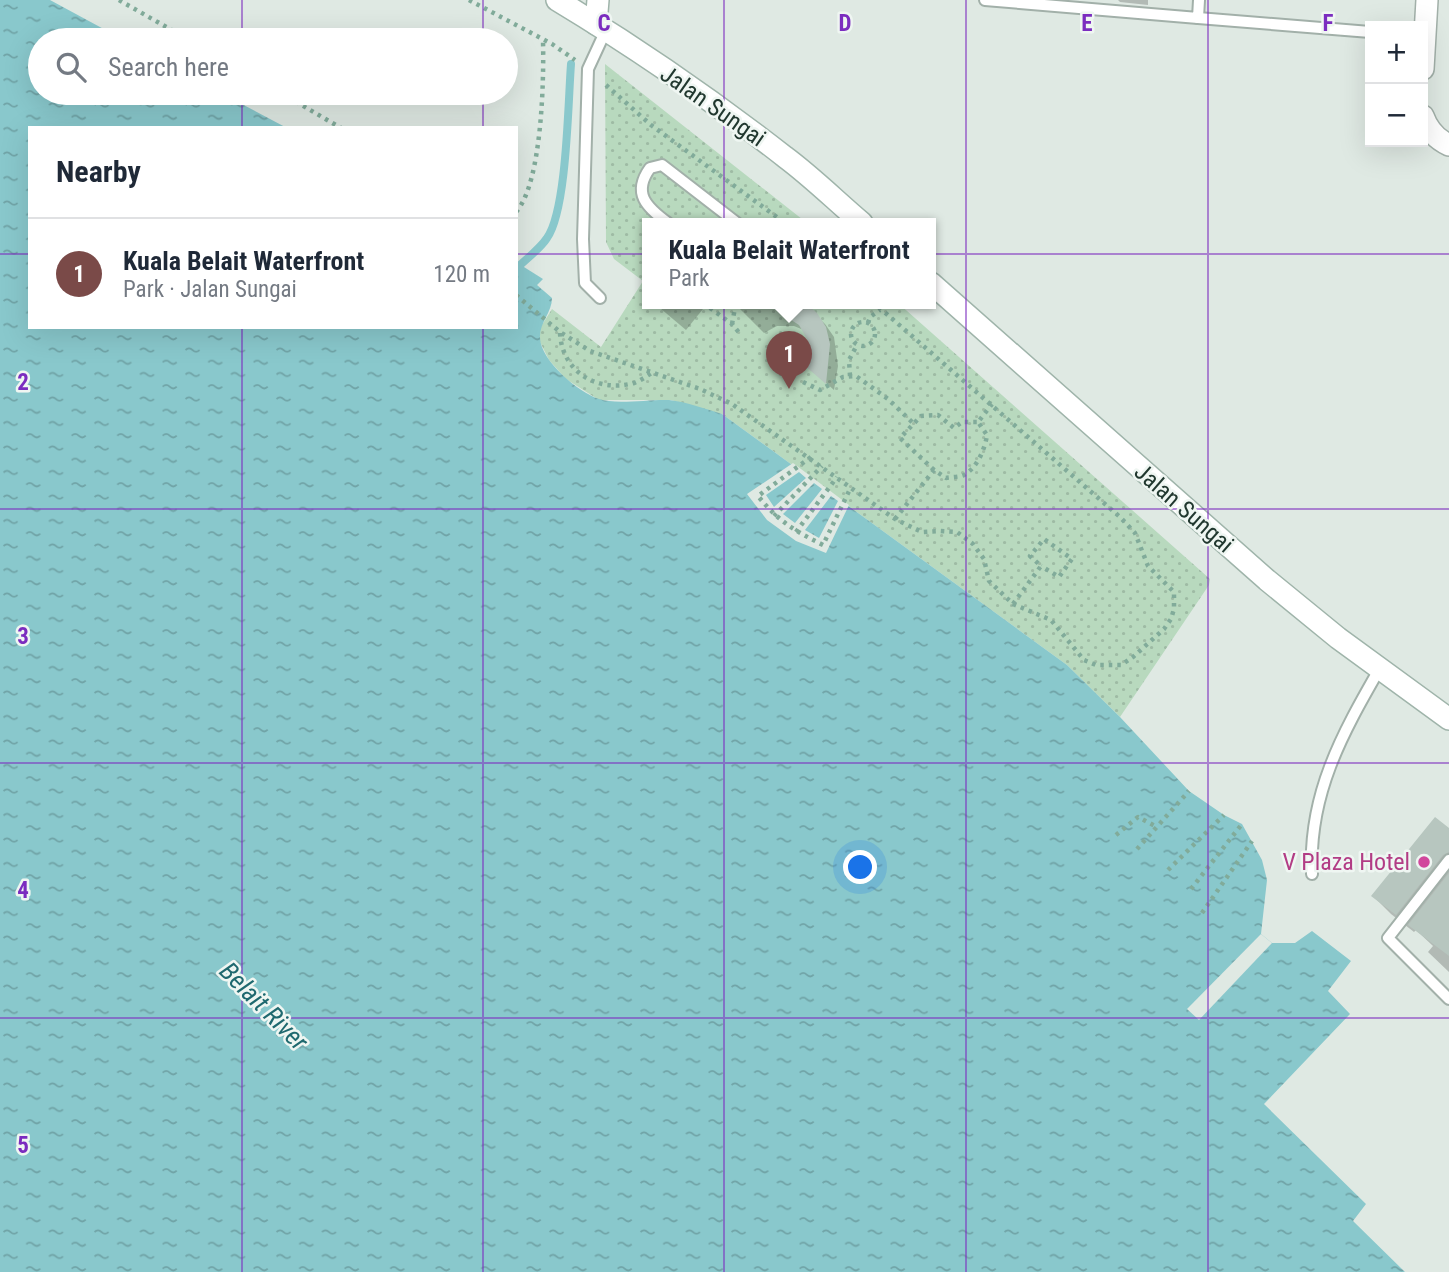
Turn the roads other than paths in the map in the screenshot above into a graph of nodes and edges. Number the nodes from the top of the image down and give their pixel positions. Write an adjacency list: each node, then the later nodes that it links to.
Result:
1 (556, 0): 8 (main road, Jalan Sungai)
2 (598, 0): 8 (main road)
3 (985, 0): 6 (lane)
4 (1199, 0): 6 (lane)
5 (1427, 0): 7 (main road)
6 (1198, 18): 9 (lane)
7 (1425, 21)
8 (601, 27): 14 (main road, Jalan Sungai); 16 (lane)
9 (1365, 32)
10 (1428, 128): 11 (main road)
11 (1449, 145)
12 (662, 218): 13 (lane)
13 (731, 218)
14 (856, 218)
15 (936, 287): 17 (main road, Jalan Sungai)
16 (600, 298)
17 (1380, 668): 18 (main road, Jalan Sungai); 20 (lane)
18 (1449, 719)
19 (1449, 860): 21 (lane)
20 (1312, 873)
21 (1449, 999)

